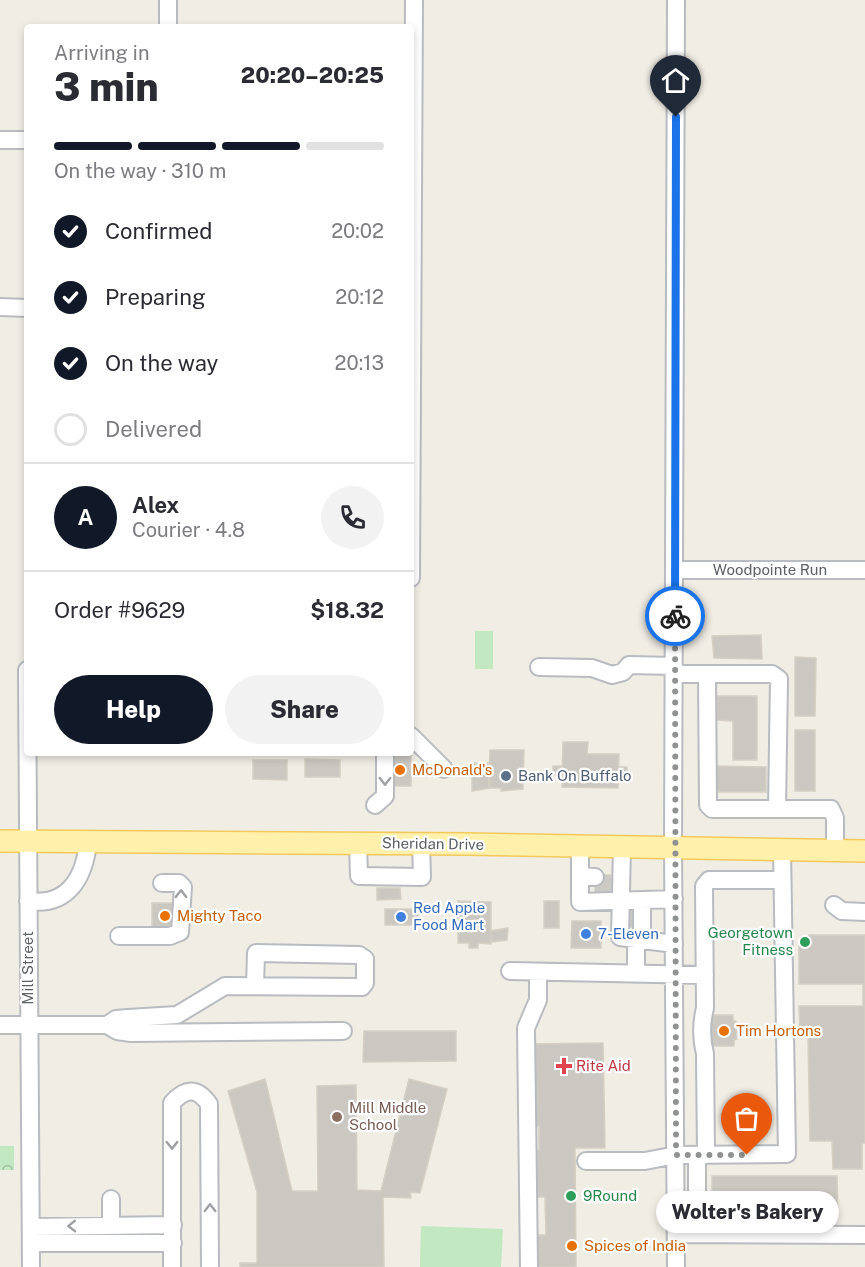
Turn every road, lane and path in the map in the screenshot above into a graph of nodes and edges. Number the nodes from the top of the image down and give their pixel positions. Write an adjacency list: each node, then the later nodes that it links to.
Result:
1 (168, 0): 4 (street)
2 (414, 0): 5 (street)
3 (676, 0): 10 (street)
4 (168, 24)
5 (414, 24)
6 (0, 140): 7 (street)
7 (24, 140)
8 (0, 307): 9 (street)
9 (24, 308)
10 (675, 570): 11 (street, Woodpointe Run); 13 (street)
11 (865, 570)
12 (538, 667): 13 (street)
13 (674, 670): 14 (street); 28 (street)
14 (706, 674): 20 (street); 20 (street)
15 (414, 739): 18 (street)
16 (27, 756): 22 (street, Mill Street)
17 (385, 756): 19 (street, one-way to 19)
18 (444, 769)
19 (375, 805)
20 (777, 808): 30 (street)
21 (0, 841): 22 (main road, Sheridan Drive)
22 (27, 841): 23 (main road, Sheridan Drive); 37 (street, Mill Street)
23 (88, 841): 24 (main road, Sheridan Drive); 37 (street)
24 (358, 843): 25 (main road, Sheridan Drive); 25 (street)
25 (421, 843): 26 (main road, Sheridan Drive)
26 (580, 846): 27 (main road, Sheridan Drive); 34 (street)
27 (622, 847): 28 (main road, Sheridan Drive); 34 (street)
28 (673, 847): 29 (main road, Sheridan Drive); 35 (street)
29 (782, 849): 30 (main road, Sheridan Drive); 32 (street)
30 (835, 850): 31 (main road, Sheridan Drive)
31 (865, 851)
32 (783, 880): 45 (street); 52 (street)
33 (162, 883): 38 (street, one-way to 33)
34 (604, 883): 36 (street); 39 (street)
35 (674, 899): 36 (street); 40 (street)
36 (642, 900): 39 (street)
37 (28, 901): 48 (street, Mill Street)
38 (119, 936)
39 (639, 939): 40 (street); 43 (street)
40 (674, 944): 44 (street)
41 (510, 971): 42 (street)
42 (538, 972): 43 (street); 66 (street)
43 (636, 974): 44 (street)
44 (674, 975): 45 (street); 51 (street)
45 (705, 975): 52 (street)
46 (255, 985): 46 (street); 49 (street)
47 (0, 1025): 48 (street)
48 (29, 1025): 49 (street); 60 (street, Mill Street)
49 (107, 1025): 50 (street)
50 (344, 1030)
51 (676, 1155): 52 (street); 53 (street); 57 (street)
52 (702, 1155): 58 (street)
53 (586, 1161)
54 (111, 1199): 56 (street)
55 (172, 1225): 56 (street); 62 (street); 65 (street, one-way to 55)
56 (107, 1226): 60 (street, one-way to 60); 61 (street)
57 (676, 1234): 58 (street); 67 (street)
58 (697, 1234): 59 (street)
59 (865, 1234)
60 (31, 1235): 61 (street); 63 (street, Mill Street)
61 (101, 1243): 62 (street)
62 (173, 1243): 64 (street)
63 (31, 1267)
64 (172, 1267)
65 (210, 1267)
66 (529, 1267)
67 (676, 1267)

